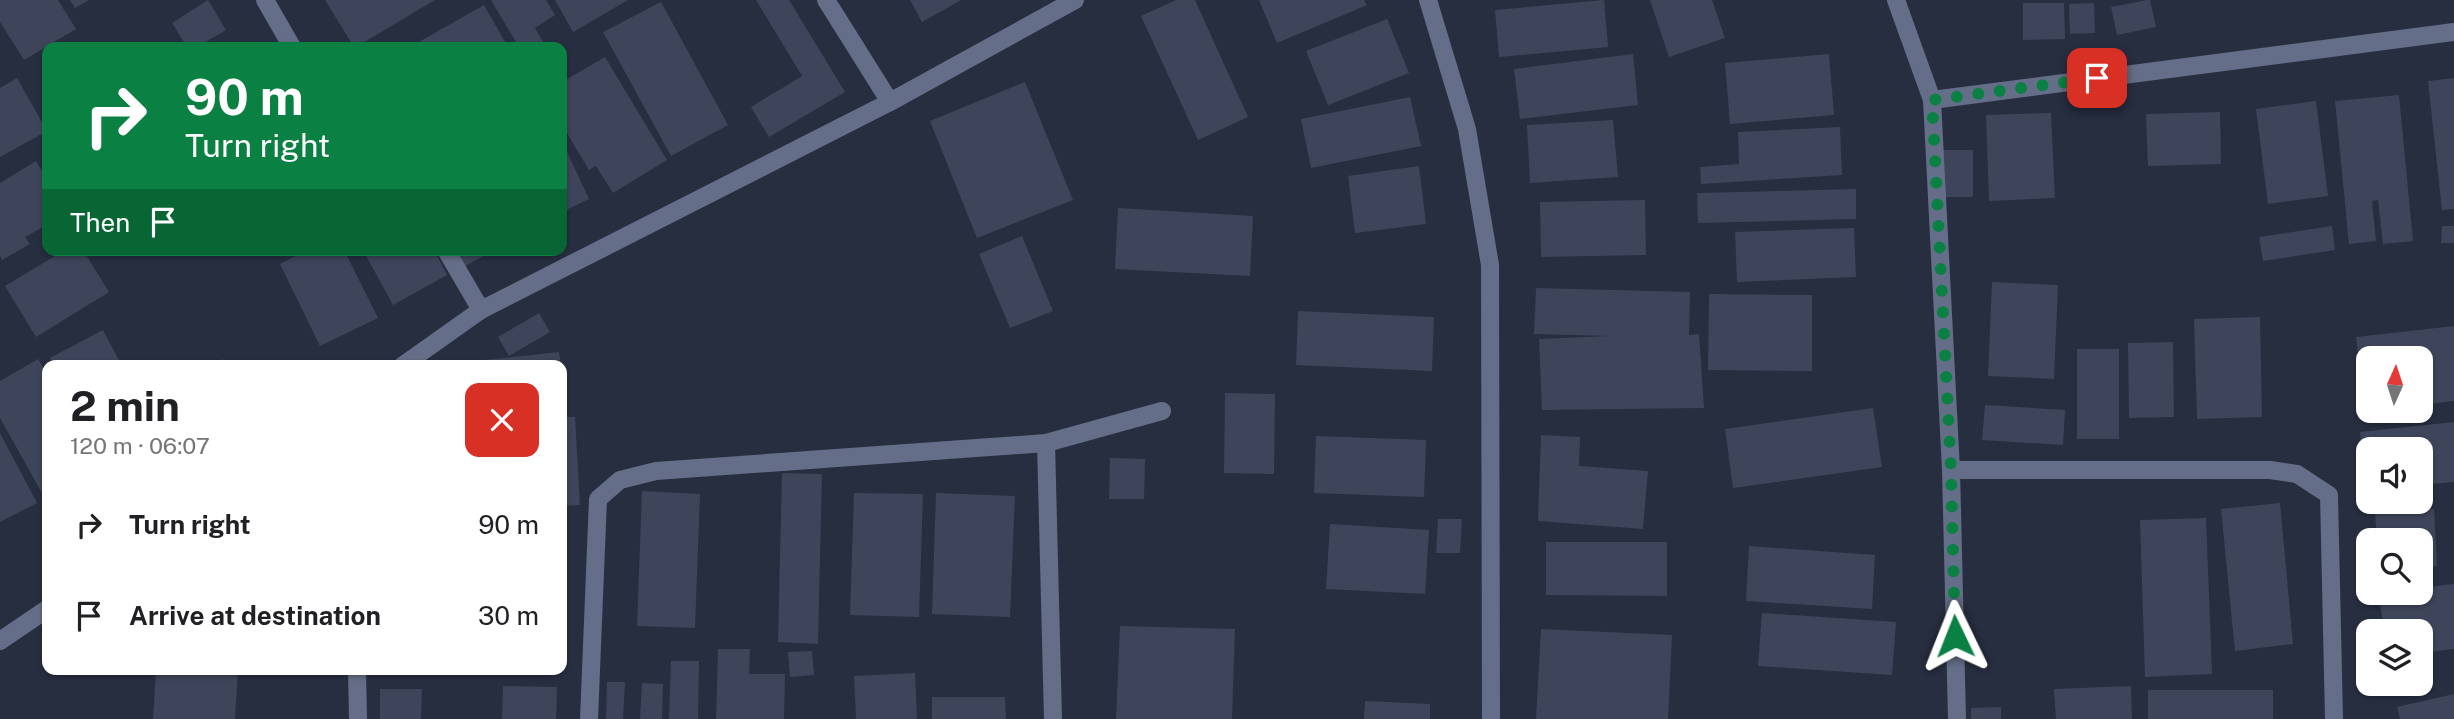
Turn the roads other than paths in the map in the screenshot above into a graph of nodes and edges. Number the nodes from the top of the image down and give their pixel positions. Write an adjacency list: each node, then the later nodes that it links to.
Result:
1 (265, 0): 7 (street)
2 (826, 0): 9 (street)
3 (1075, 0): 9 (street)
4 (1428, 0): 22 (street)
5 (1896, 0): 8 (street)
6 (2454, 32): 8 (street)
7 (289, 42)
8 (1932, 100): 15 (street)
9 (890, 102): 11 (street)
10 (450, 256): 11 (street)
11 (481, 310): 12 (street)
12 (410, 360)
13 (1162, 411): 14 (street)
14 (1045, 443): 20 (street); 21 (street)
15 (1951, 470): 23 (street); 24 (street)
16 (42, 612): 17 (street)
17 (1, 637)
18 (358, 675): 19 (street)
19 (358, 719)
20 (589, 719)
21 (1053, 719)
22 (1491, 719)
23 (1957, 719)
24 (2334, 719)

